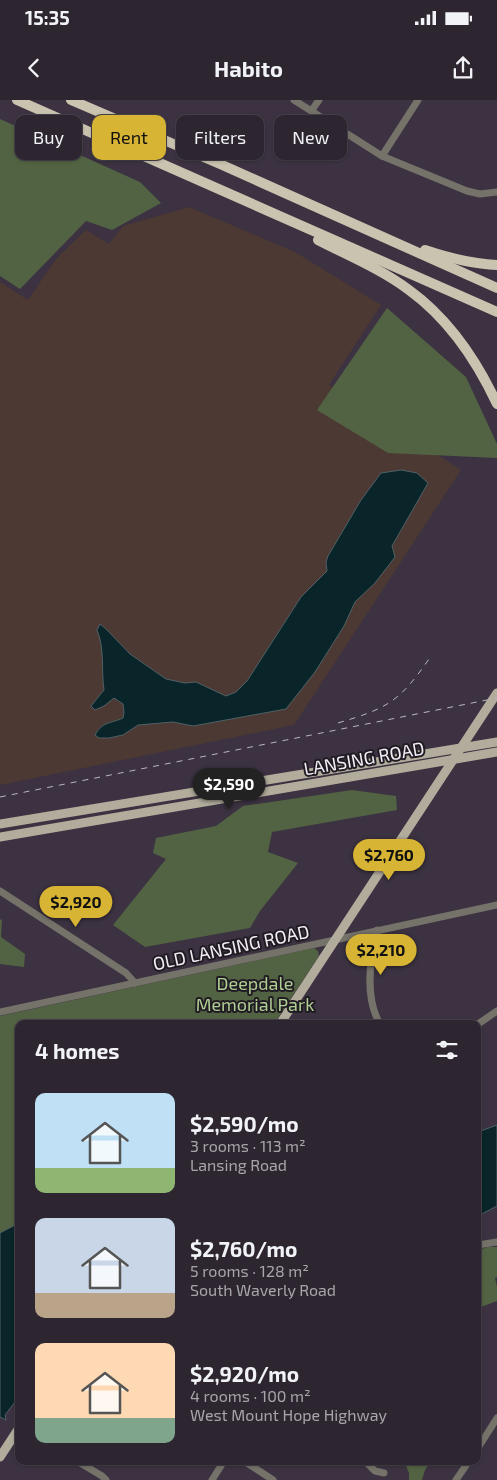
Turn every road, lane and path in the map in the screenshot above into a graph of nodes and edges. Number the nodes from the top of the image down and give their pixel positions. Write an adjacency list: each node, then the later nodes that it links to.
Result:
1 (17, 100): 9 (highway)
2 (70, 100): 10 (highway)
3 (294, 100): 6 (street)
4 (318, 100): 6 (street)
5 (418, 100): 7 (street)
6 (312, 110): 7 (street)
7 (382, 156): 8 (street)
8 (497, 192)
9 (254, 205): 13 (highway); 14 (highway)
10 (372, 232): 11 (highway); 12 (highway)
11 (497, 265)
12 (497, 288)
13 (497, 312)
14 (497, 404)
15 (497, 693): 17 (main road)
16 (497, 742): 17 (main road, LANSING ROAD)
17 (461, 748): 19 (main road); 20 (main road, LANSING ROAD)
18 (497, 752): 19 (main road, LANSING ROAD)
19 (453, 759): 21 (main road, LANSING ROAD); 25 (main road)
20 (0, 824)
21 (0, 838)
22 (0, 891): 26 (street)
23 (497, 905): 24 (street, OLD LANSING ROAD)
24 (377, 930): 25 (street, OLD LANSING ROAD); 30 (street)
25 (337, 938): 26 (street, OLD LANSING ROAD); 29 (main road)
26 (135, 982): 28 (street, OLD LANSING ROAD)
27 (497, 1011): 31 (street)
28 (0, 1012)
29 (283, 1020)
30 (378, 1020)
31 (481, 1022)
32 (497, 1242): 33 (street)
33 (481, 1245)
34 (497, 1418): 36 (street)
35 (15, 1434): 37 (main road)
36 (481, 1443)
37 (0, 1457)
38 (84, 1465): 44 (street)
39 (221, 1465): 45 (street)
40 (250, 1465): 46 (street)
41 (369, 1465): 43 (street)
42 (466, 1465): 47 (street)
43 (384, 1473)
44 (106, 1480)
45 (212, 1480)
46 (273, 1480)
47 (456, 1480)

